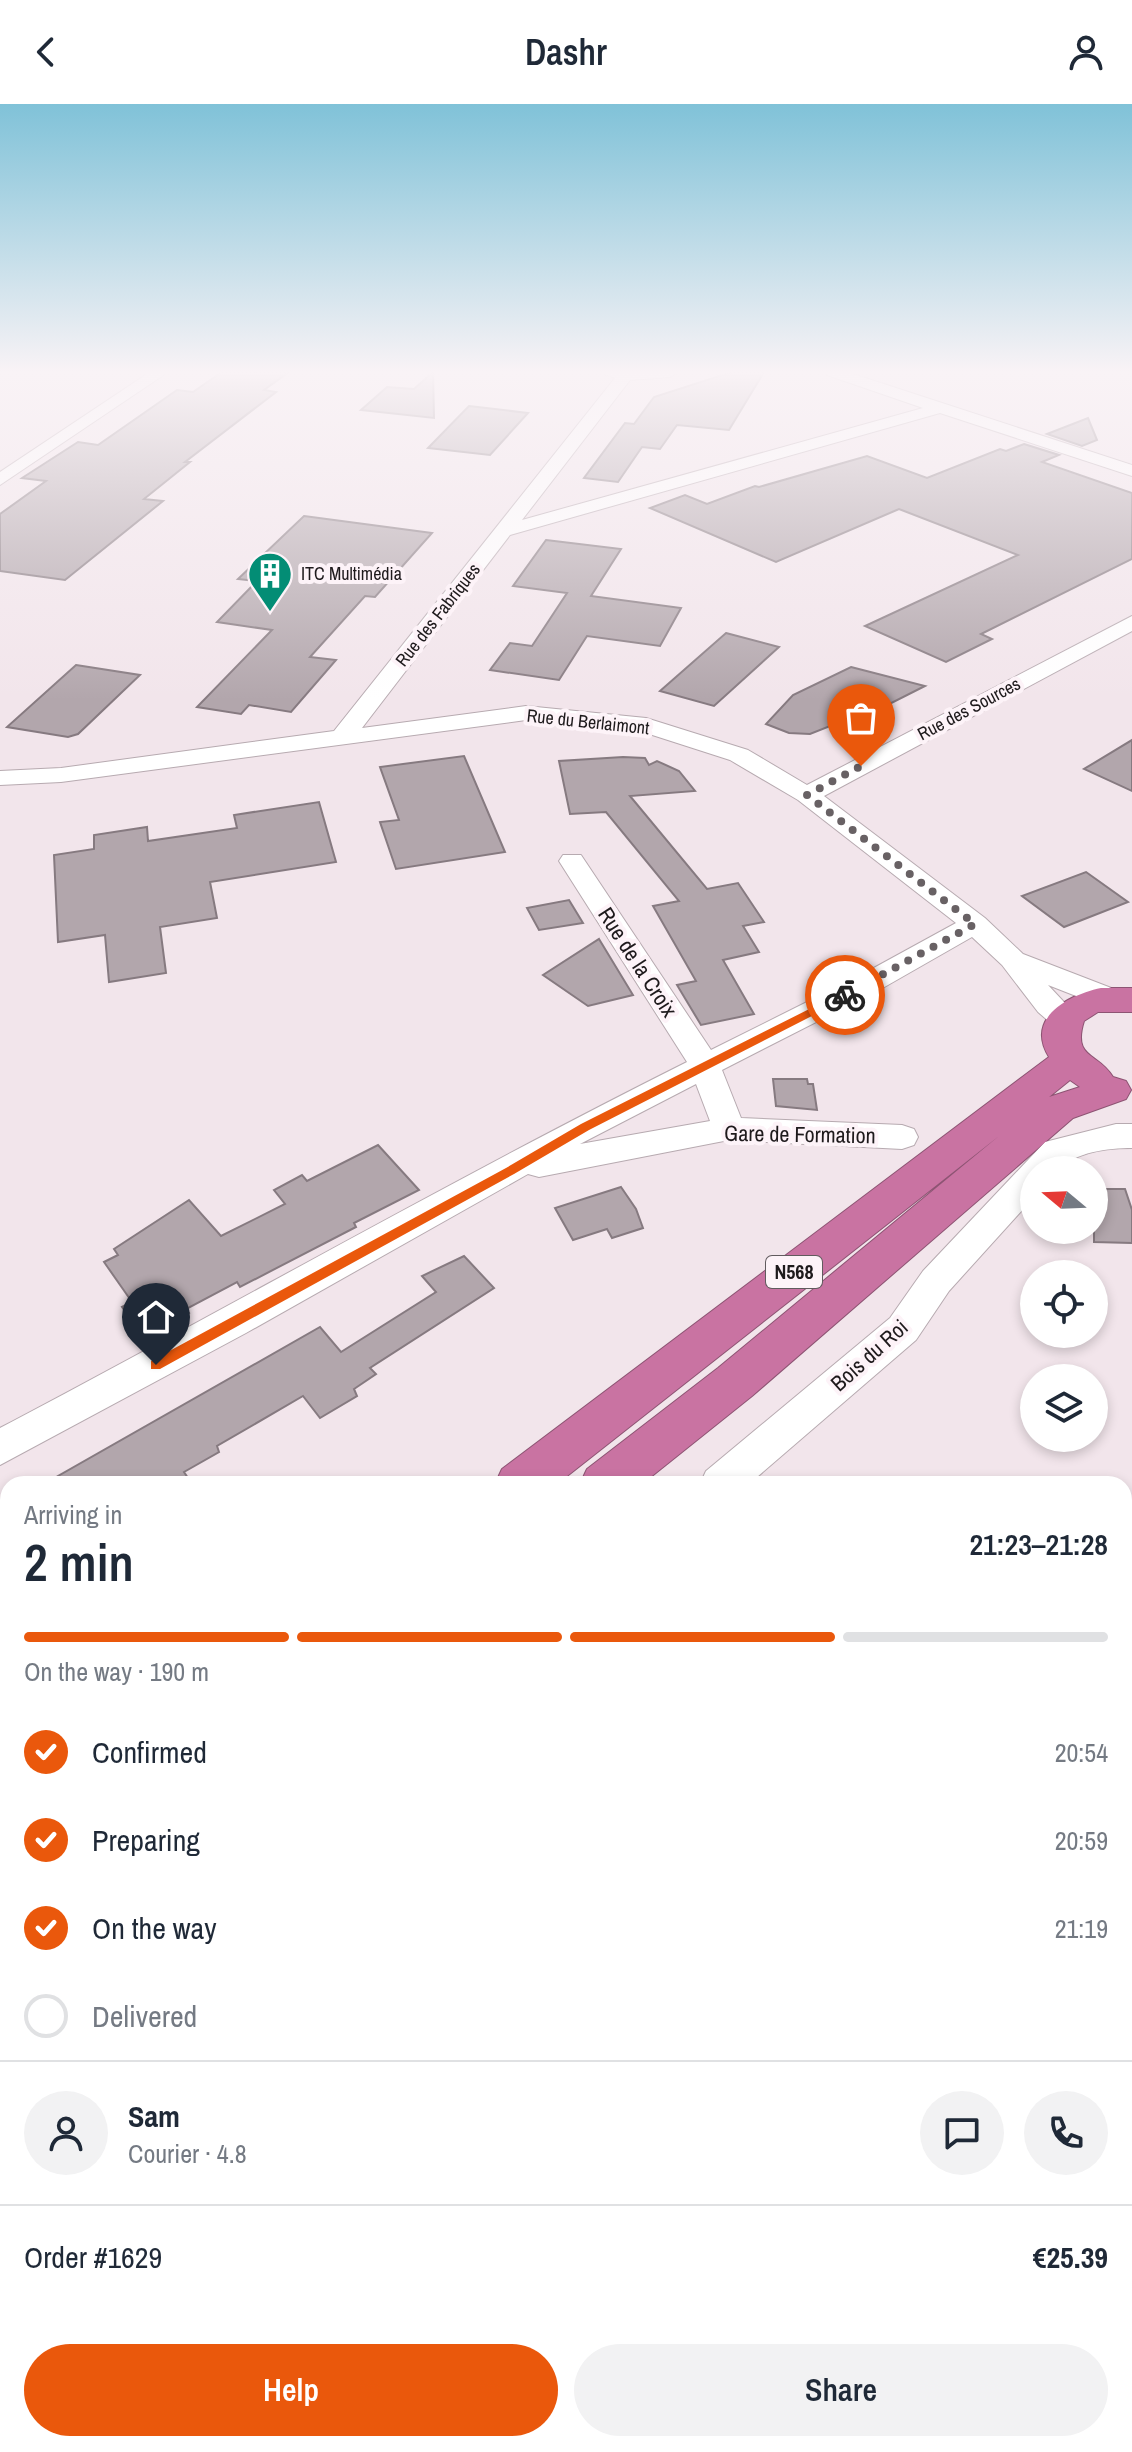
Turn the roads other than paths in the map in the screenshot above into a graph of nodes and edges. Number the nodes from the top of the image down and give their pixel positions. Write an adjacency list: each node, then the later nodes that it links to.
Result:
1 (542, 482): 3 (street, Rue des Fabriques)
2 (679, 482): 4 (street)
3 (535, 492): 4 (street); 5 (street, Rue des Fabriques)
4 (586, 506): 5 (street)
5 (504, 531): 7 (street, Rue des Fabriques)
6 (1132, 622): 9 (street, Rue des Sources)
7 (340, 740): 8 (street, Rue du Berlaimont); 9 (street, Rue du Berlaimont)
8 (0, 778)
9 (807, 795): 11 (street, Rue du Berlaimont)
10 (572, 861): 16 (street, Rue de la Croix)
11 (975, 924): 12 (street, Rue du Berlaimont); 16 (street)
12 (1012, 959): 13 (street, Rue du Berlaimont); 14 (street, Rue du Berlaimont)
13 (1120, 999): 14 (highway)
14 (1064, 1018): 15 (highway)
15 (1070, 1061): 17 (highway, N568); 25 (highway, N568)
16 (704, 1064): 18 (street, Rue de la Croix); 22 (street)
17 (1122, 1092): 26 (highway, N568)
18 (729, 1129): 20 (street, Gare de Formation); 22 (street, Gare de Formation)
19 (1132, 1136): 21 (street)
20 (902, 1137)
21 (1066, 1156)
22 (510, 1171): 24 (street)
23 (1020, 1190): 27 (street, Bois du Roi)
24 (0, 1448)
25 (530, 1476)
26 (615, 1476)
27 (729, 1476)

